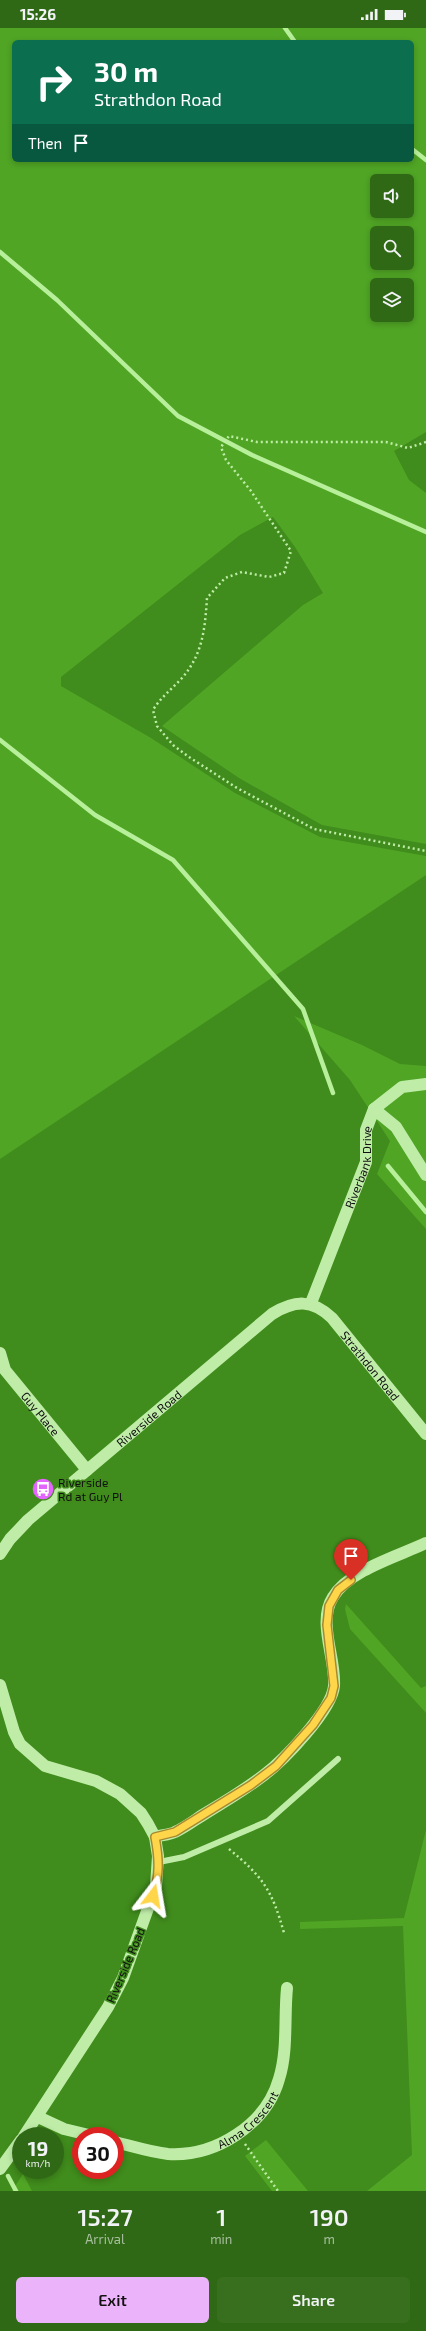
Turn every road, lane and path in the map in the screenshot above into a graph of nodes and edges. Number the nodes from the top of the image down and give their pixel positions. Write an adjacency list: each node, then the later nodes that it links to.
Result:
1 (426, 442): 2 (path)
2 (426, 850)
3 (426, 1084): 4 (street)
4 (374, 1109): 5 (street, Riverbank Drive); 6 (street, Riverbank Drive)
5 (426, 1175)
6 (311, 1303): 8 (street, Strathdon Road); 9 (street, Riverside Road)
7 (0, 1353): 9 (street, Guy Place)
8 (426, 1434)
9 (87, 1470): 11 (street, Riverside Road)
10 (426, 1543): 14 (street)
11 (0, 1554)
12 (0, 1685): 14 (street, Riverside Road)
13 (338, 1759): 15 (lane)
14 (155, 1837): 16 (street, Riverside Road)
15 (221, 1842): 16 (lane); 17 (path)
16 (159, 1862): 19 (street, Riverside Road)
17 (284, 1933)
18 (287, 1988): 22 (street, Alma Crescent)
19 (38, 2117): 20 (street, Riverside Road); 21 (street)
20 (31, 2127)
21 (72, 2131)
22 (238, 2133): 23 (street, Alma Crescent); 26 (path)
23 (124, 2144)
24 (12, 2152): 25 (street)
25 (0, 2169)
26 (278, 2191)

